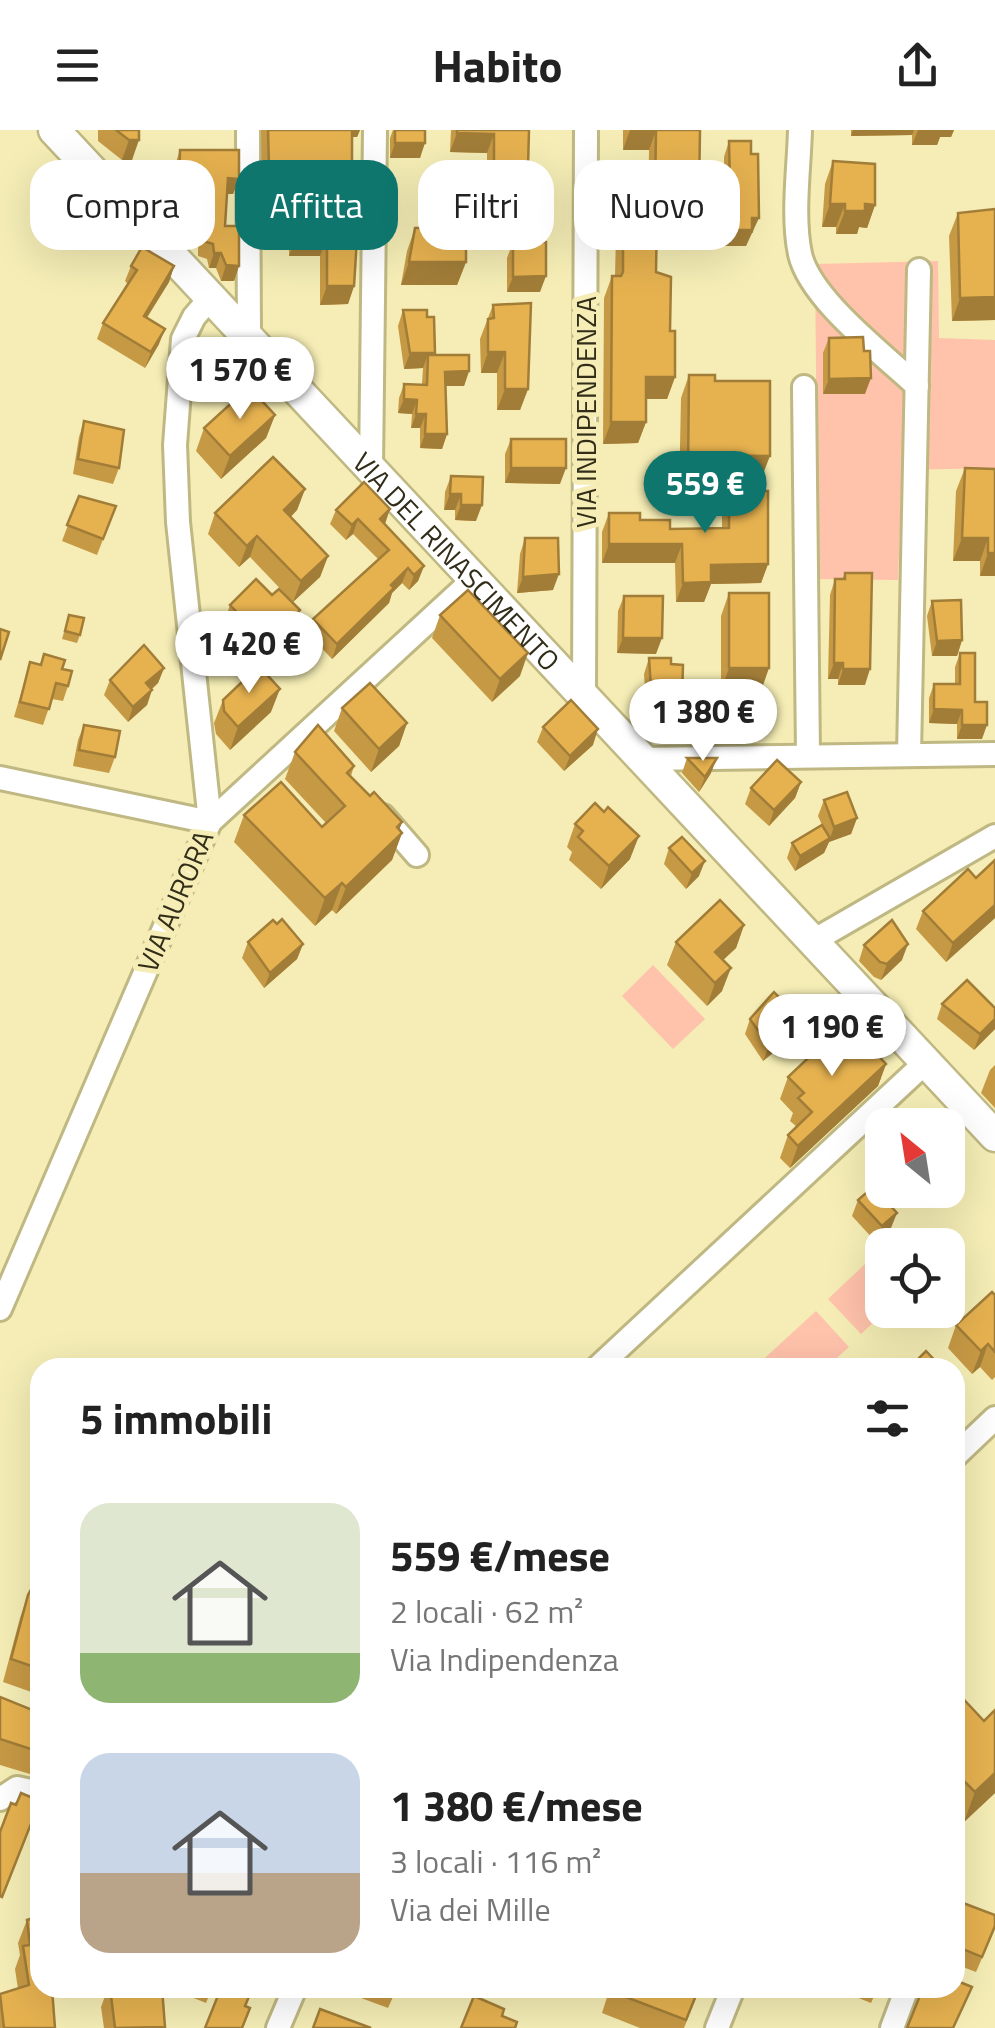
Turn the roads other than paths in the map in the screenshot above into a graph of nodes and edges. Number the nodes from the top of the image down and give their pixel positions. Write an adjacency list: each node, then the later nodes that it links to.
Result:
1 (54, 130): 7 (street, VIA DEL RINASCIMENTO)
2 (72, 130): 8 (street, VIA DEL RINASCIMENTO)
3 (248, 130): 12 (street)
4 (375, 130): 15 (street)
5 (586, 130): 17 (street, VIA INDIPENDENZA)
6 (800, 130): 13 (street)
7 (81, 160)
8 (82, 160)
9 (168, 250): 11 (street, VIA DEL RINASCIMENTO)
10 (919, 270): 13 (street)
11 (212, 296): 12 (street, VIA DEL RINASCIMENTO); 24 (street, VIA AURORA)
12 (249, 335): 15 (street, VIA DEL RINASCIMENTO)
13 (917, 386): 19 (street)
14 (804, 387): 20 (street)
15 (371, 468): 16 (street, VIA DEL RINASCIMENTO)
16 (474, 579): 17 (street, VIA DEL RINASCIMENTO); 24 (street)
17 (584, 695): 21 (street, VIA DEL RINASCIMENTO)
18 (995, 754): 19 (street)
19 (909, 755): 20 (street)
20 (808, 756): 21 (street)
21 (644, 759): 27 (street, VIA DEL RINASCIMENTO)
22 (0, 778): 24 (street)
23 (369, 799): 26 (street)
24 (210, 822): 30 (street, VIA AURORA)
25 (995, 836): 27 (street)
26 (417, 855)
27 (813, 941): 28 (street, VIA DEL RINASCIMENTO)
28 (926, 1062): 29 (street, VIA DEL RINASCIMENTO); 31 (street)
29 (995, 1136)
30 (0, 1308)
31 (608, 1358)
32 (995, 1418): 33 (street)
33 (965, 1446)
34 (30, 1791): 35 (street)
35 (0, 1799)
36 (291, 1998): 39 (street)
37 (729, 1998): 40 (street)
38 (903, 1998): 41 (street)
39 (278, 2028)
40 (717, 2028)
41 (892, 2028)

